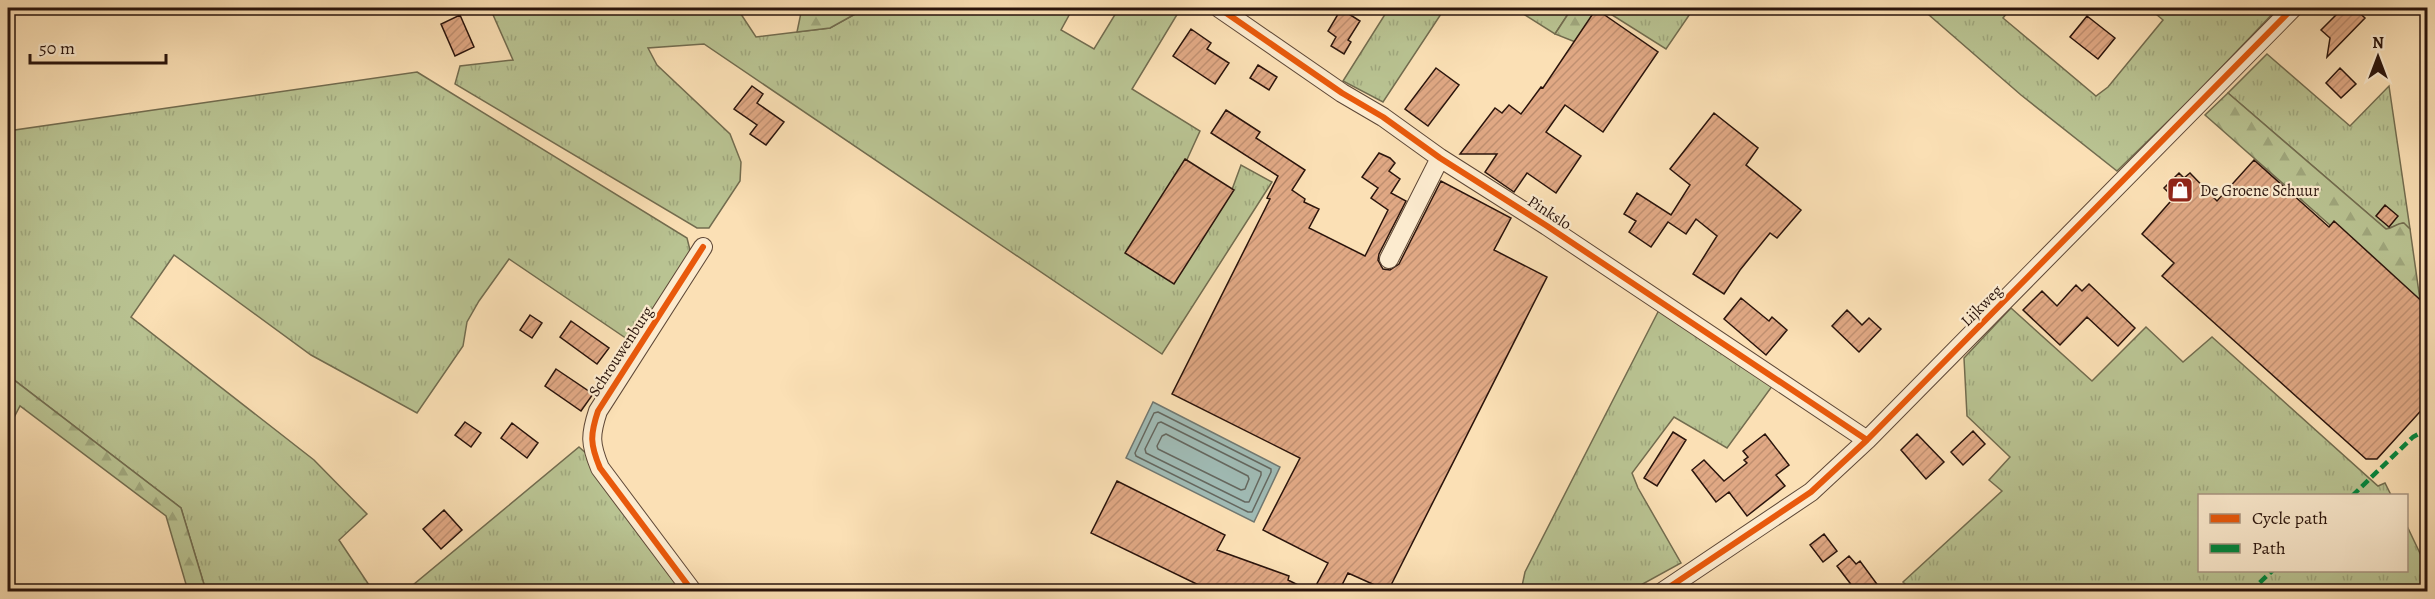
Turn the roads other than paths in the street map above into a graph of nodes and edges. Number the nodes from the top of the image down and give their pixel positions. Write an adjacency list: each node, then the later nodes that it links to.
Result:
1 (1219, 8): 3 (street, Pinkslo)
2 (2293, 8): 6 (street, Lijkweg)
3 (1440, 158): 5 (street); 6 (street, Pinkslo)
4 (703, 247): 7 (street, Schrouwenburg)
5 (1389, 259)
6 (1867, 440): 8 (street, Lijkweg)
7 (693, 591)
8 (1662, 591)

